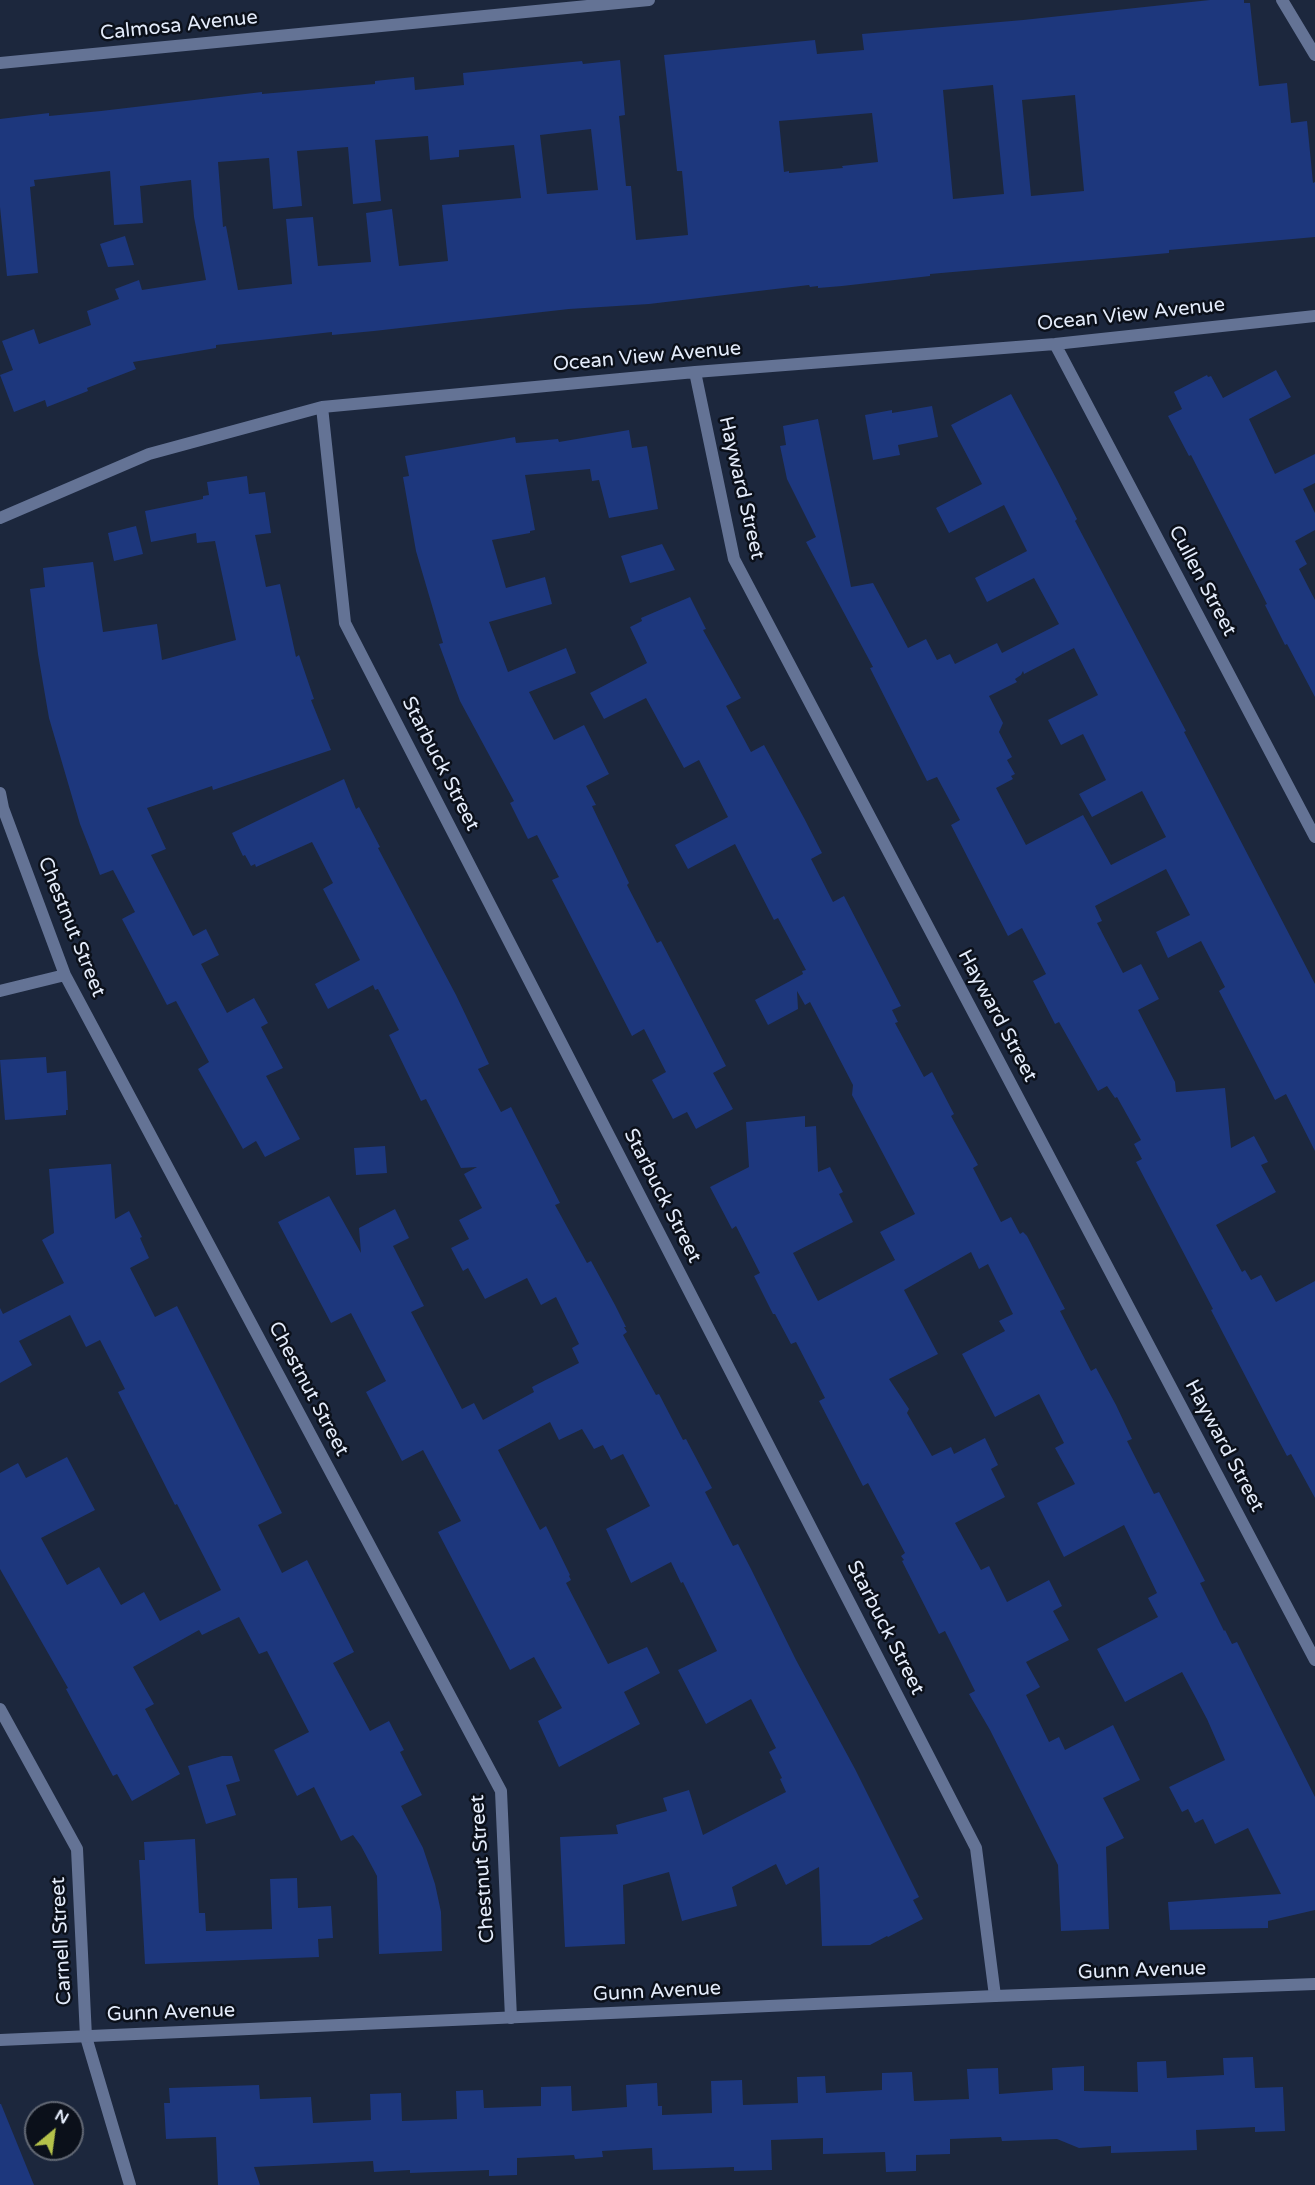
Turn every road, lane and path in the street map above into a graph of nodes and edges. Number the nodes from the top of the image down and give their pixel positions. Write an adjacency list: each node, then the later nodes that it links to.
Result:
1 (649, 0): 4 (street, Calmosa Avenue)
2 (1282, 0): 3 (street)
3 (1315, 55)
4 (0, 63)
5 (1315, 316): 6 (street, Ocean View Avenue)
6 (1055, 344): 7 (street, Ocean View Avenue); 11 (street, Cullen Street)
7 (696, 372): 8 (street, Ocean View Avenue); 14 (street, Hayward Street)
8 (322, 407): 9 (street, Ocean View Avenue); 17 (street, Starbuck Street)
9 (0, 518)
10 (0, 793): 12 (street, Chestnut Street)
11 (1315, 837)
12 (65, 975): 13 (street); 18 (street, Chestnut Street)
13 (0, 991)
14 (1315, 1660)
15 (0, 1709): 19 (street, Carnell Street)
16 (1315, 1984): 17 (street, Gunn Avenue)
17 (995, 1996): 18 (street, Gunn Avenue)
18 (511, 2018): 19 (street, Gunn Avenue)
19 (86, 2037): 20 (street, Gunn Avenue); 21 (street, Carnell Street)
20 (0, 2040)
21 (130, 2185)

